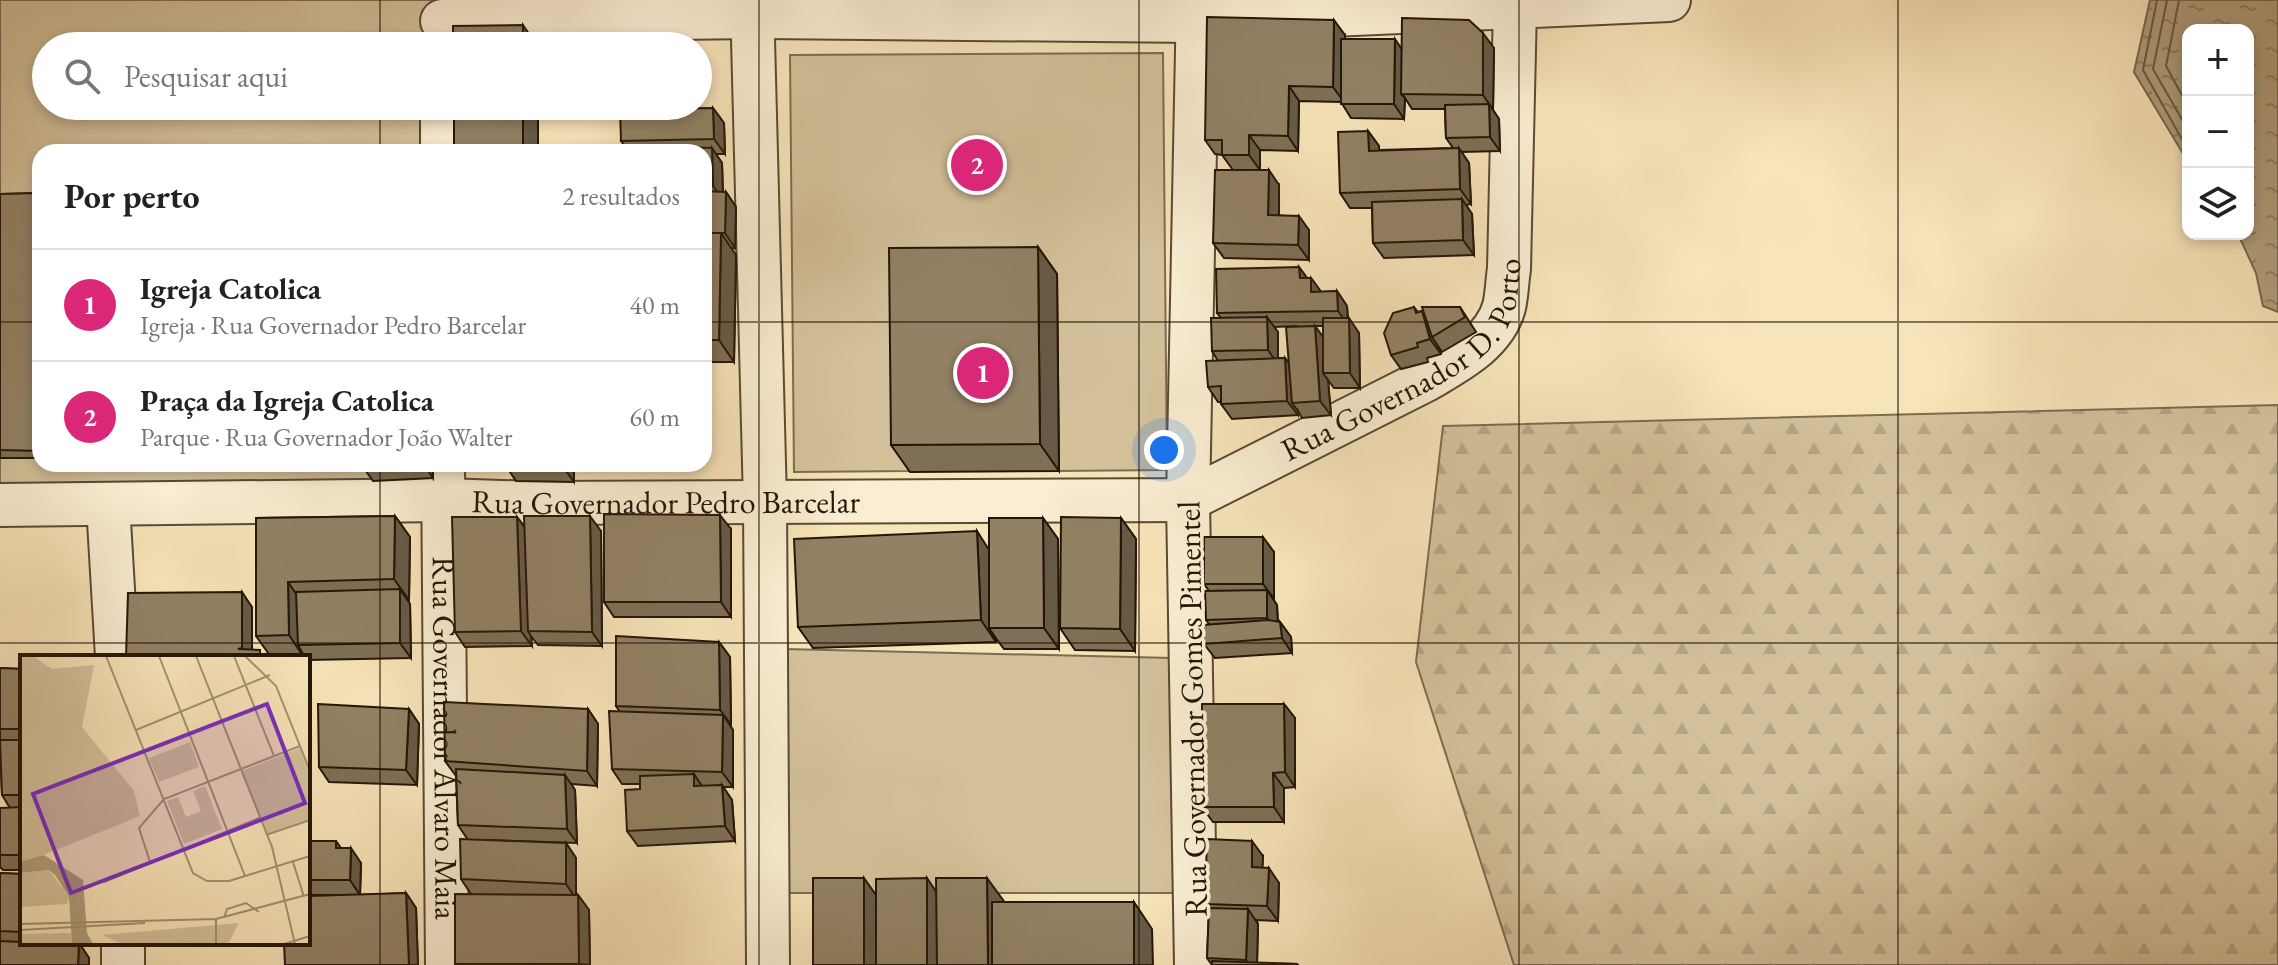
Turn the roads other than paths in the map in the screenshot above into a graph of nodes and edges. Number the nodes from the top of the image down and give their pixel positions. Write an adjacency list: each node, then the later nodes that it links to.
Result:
1 (1669, 0): 2 (street)
2 (1515, 6): 4 (street); 9 (street, Rua Governador D. Porto)
3 (752, 9): 4 (street); 5 (street); 10 (street)
4 (1198, 10): 9 (street, Rua Governador Gomes Pimentel)
5 (442, 22)
6 (442, 120): 7 (street)
7 (442, 144)
8 (443, 482): 10 (street, Rua Governador Pedro Barcelar); 11 (street, Rua Governador Pedro Barcelar); 14 (street, Rua Governador Álvaro Maia)
9 (1188, 500): 10 (street, Rua Governador Pedro Barcelar); 16 (street, Rua Governador Gomes Pimentel)
10 (765, 502): 15 (street)
11 (108, 504): 12 (street, Rua Governador Pedro Barcelar); 13 (street)
12 (0, 505)
13 (117, 655)
14 (447, 965)
15 (768, 965)
16 (1196, 965)

